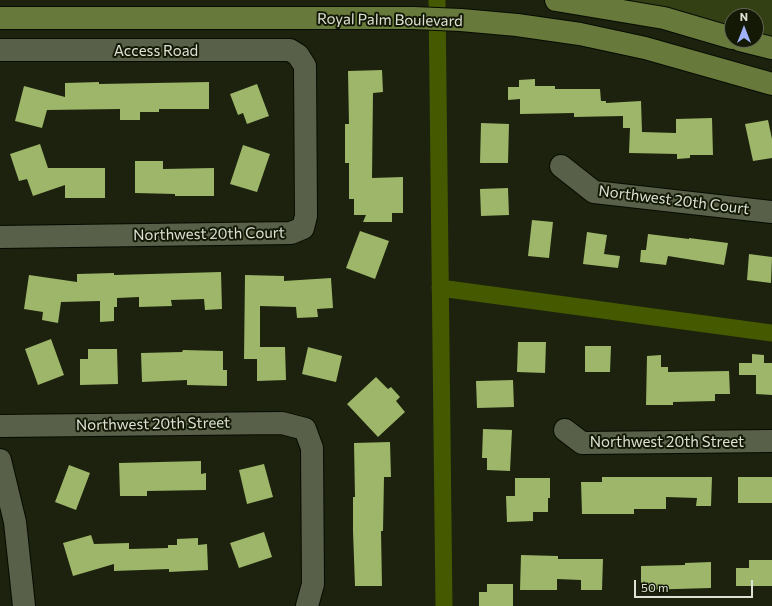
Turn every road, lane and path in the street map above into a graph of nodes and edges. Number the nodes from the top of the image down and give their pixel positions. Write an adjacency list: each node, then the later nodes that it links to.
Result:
1 (556, 0): 3 (main road)
2 (0, 18): 6 (main road, Royal Palm Boulevard)
3 (724, 36)
4 (0, 50): 5 (street, Access Road)
5 (305, 66): 9 (street, Northwest 20th Court)
6 (772, 84)
7 (561, 166): 8 (street, Northwest 20th Court)
8 (772, 212)
9 (0, 238)
10 (0, 426): 15 (street, Northwest 20th Street)
11 (565, 430): 12 (street, Northwest 20th Street)
12 (772, 441)
13 (0, 460): 14 (street)
14 (24, 606)
15 (307, 606)

